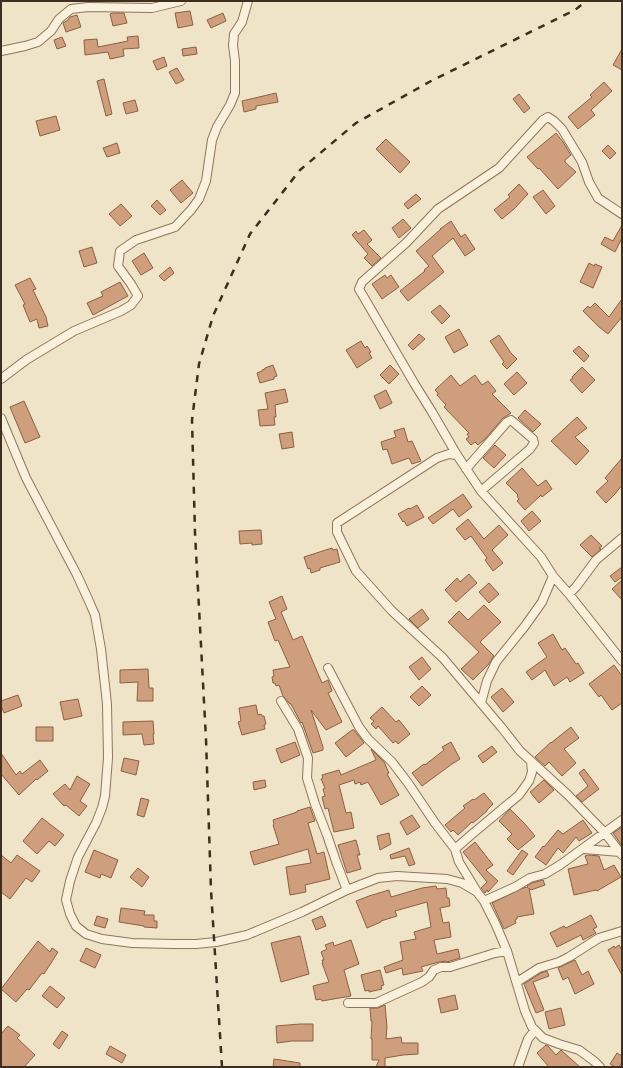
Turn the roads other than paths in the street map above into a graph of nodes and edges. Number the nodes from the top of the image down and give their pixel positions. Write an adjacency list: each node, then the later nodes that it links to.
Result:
1 (181, 1): 3 (street)
2 (248, 1): 5 (street)
3 (1, 51)
4 (622, 214): 7 (street)
5 (1, 379)
6 (1, 418): 23 (street)
7 (457, 455): 8 (street); 16 (street)
8 (466, 469): 9 (street); 9 (street)
9 (481, 491): 11 (street)
10 (622, 538): 12 (street)
11 (553, 576): 12 (street); 16 (street)
12 (569, 594): 13 (street)
13 (622, 660)
14 (328, 668): 20 (street)
15 (281, 701): 23 (street)
16 (481, 703): 17 (street)
17 (531, 761): 19 (street); 20 (street)
18 (622, 820): 19 (street)
19 (605, 833): 21 (street); 22 (street)
20 (455, 849): 24 (street)
21 (584, 849): 22 (street); 25 (street)
22 (621, 853)
23 (348, 890): 24 (street)
24 (477, 892): 25 (street)
25 (484, 901): 27 (street)
26 (622, 931): 28 (street)
27 (508, 951): 28 (street); 29 (street)
28 (517, 982): 30 (street)
29 (348, 1003)
30 (535, 1030): 31 (street); 32 (street)
31 (518, 1067)
32 (600, 1067)

